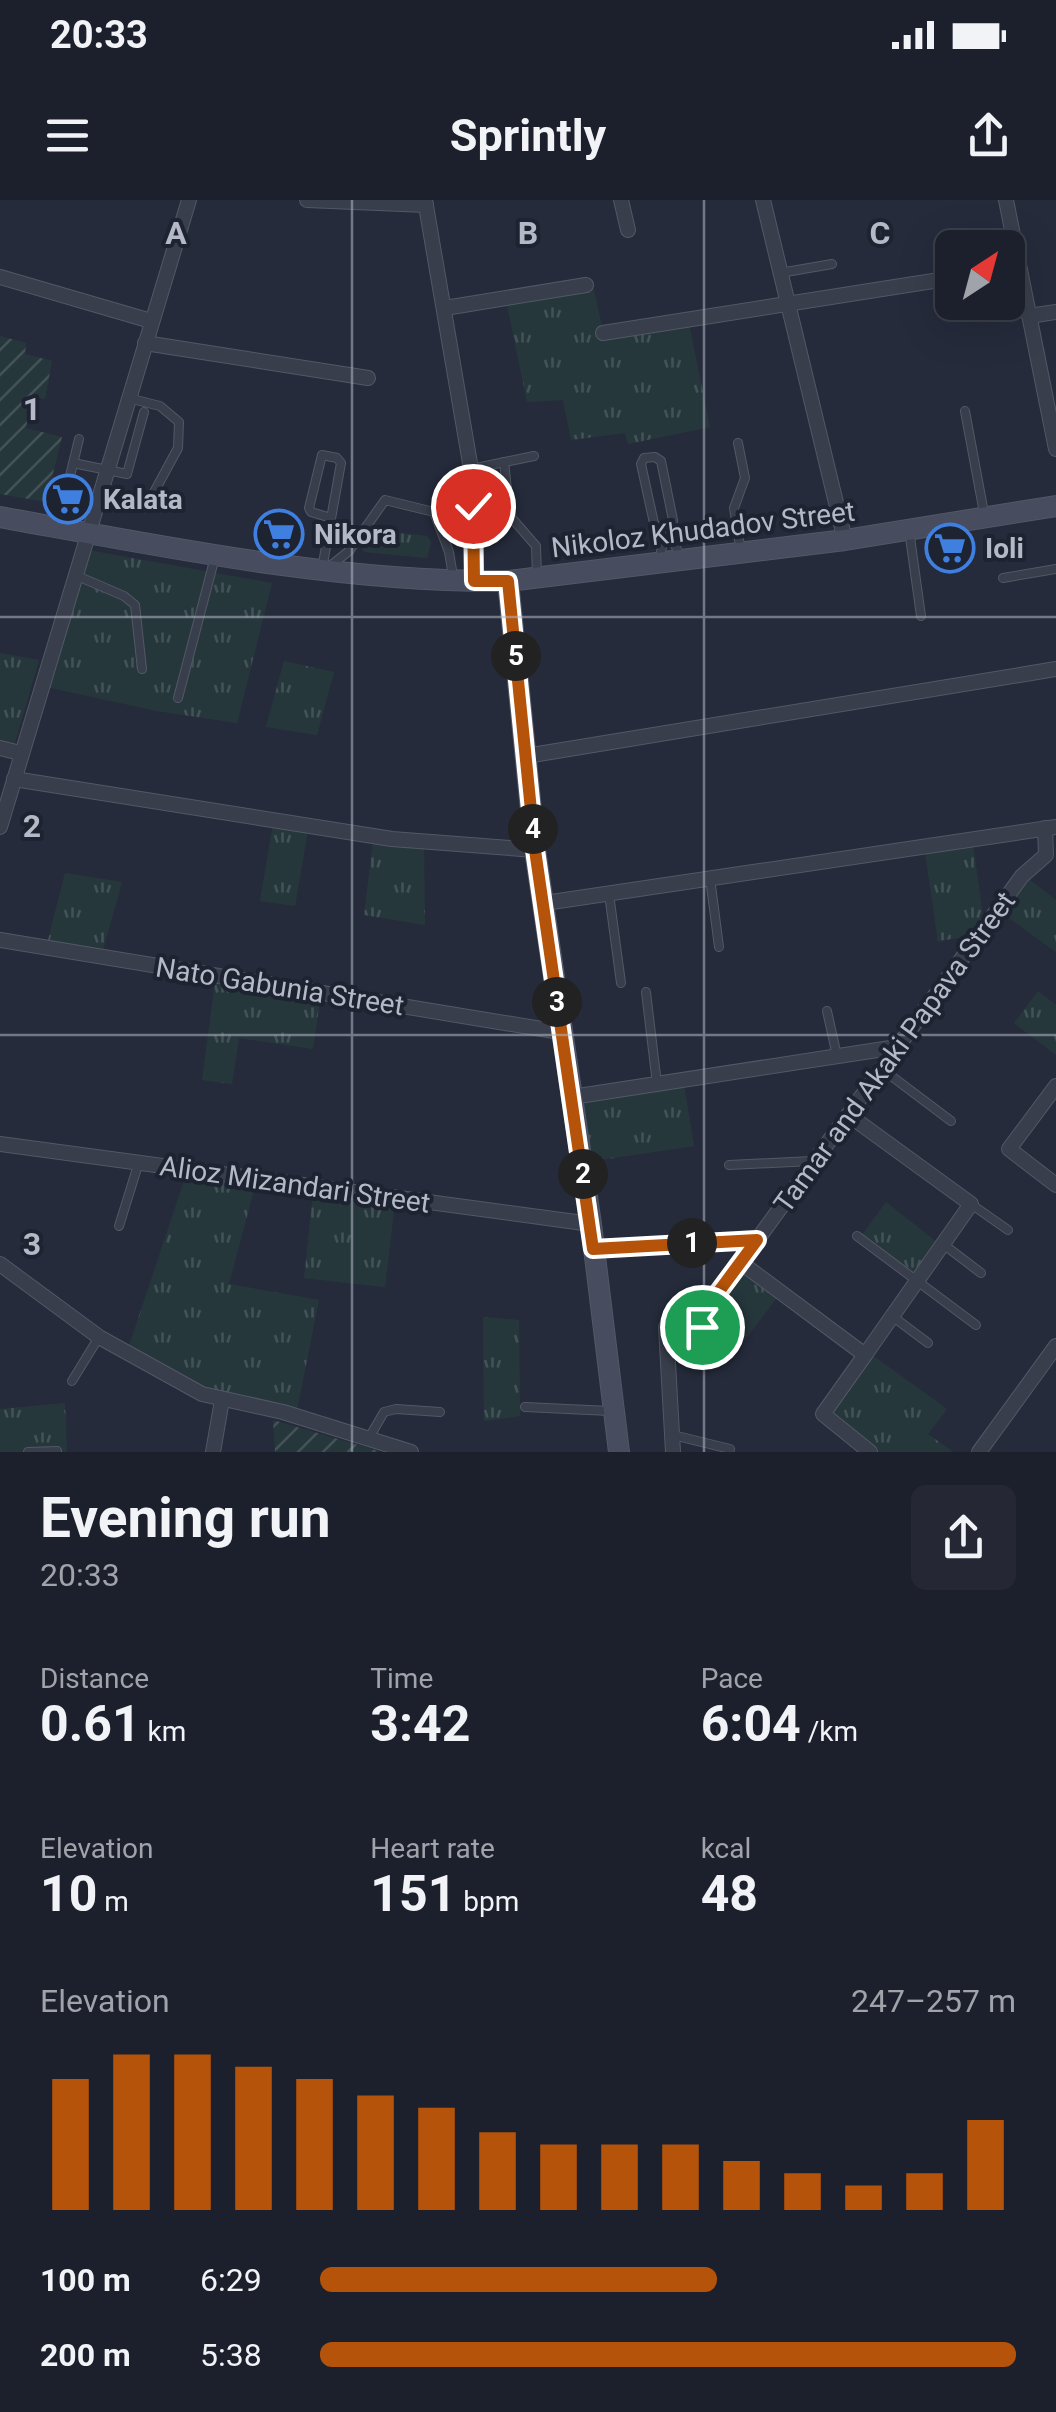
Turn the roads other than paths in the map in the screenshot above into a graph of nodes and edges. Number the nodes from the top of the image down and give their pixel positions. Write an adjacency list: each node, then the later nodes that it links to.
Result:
1 (189, 200): 19 (street)
2 (307, 200): 6 (street)
3 (622, 200): 7 (street)
4 (763, 200): 10 (street)
5 (1006, 200): 8 (street)
6 (429, 202): 16 (street)
7 (628, 230)
8 (1009, 230)
9 (832, 264): 10 (lane)
10 (780, 273): 14 (street)
11 (0, 278): 19 (street)
12 (935, 280): 14 (street)
13 (586, 285): 16 (street)
14 (787, 302): 20 (street); 42 (street)
15 (1025, 303): 18 (street)
16 (445, 308): 32 (street)
17 (1056, 312): 18 (street)
18 (1030, 316): 28 (street)
19 (151, 321): 21 (street)
20 (603, 333)
21 (145, 343): 22 (street); 23 (street)
22 (368, 378)
23 (128, 398): 33 (street); 35 (lane)
24 (144, 412): 33 (lane)
25 (966, 412): 39 (lane)
26 (79, 439): 31 (lane)
27 (738, 443): 43 (lane)
28 (1056, 449)
29 (534, 456): 30 (lane)
30 (504, 462): 32 (lane); 50 (lane)
31 (73, 463): 33 (lane); 34 (lane)
32 (471, 469): 52 (street)
33 (106, 471): 41 (street)
34 (70, 476)
35 (152, 496)
36 (1056, 506): 39 (main road, Nikoloz Khudadov Street)
37 (0, 517): 41 (main road, Nikoloz Khudadov Street)
38 (330, 518): 38 (lane); 48 (lane)
39 (985, 518): 40 (main road, Nikoloz Khudadov Street)
40 (909, 530): 42 (main road, Nikoloz Khudadov Street); 54 (lane)
41 (88, 533): 44 (main road, Nikoloz Khudadov Street); 49 (street)
42 (845, 540): 43 (main road, Nikoloz Khudadov Street)
43 (740, 552): 45 (main road, Nikoloz Khudadov Street)
44 (216, 553): 48 (main road, Nikoloz Khudadov Street); 57 (lane)
45 (682, 560): 46 (main road, Nikoloz Khudadov Street); 46 (lane)
46 (659, 562): 50 (main road, Nikoloz Khudadov Street)
47 (1056, 569): 51 (lane)
48 (324, 570): 52 (main road, Nikoloz Khudadov Street); 52 (lane)
49 (75, 575): 55 (lane); 59 (street)
50 (536, 578): 53 (main road, Nikoloz Khudadov Street)
51 (1003, 578)
52 (464, 581): 53 (main road, Nikoloz Khudadov Street)
53 (508, 581): 60 (main road)
54 (921, 616)
55 (142, 669)
56 (1056, 669): 60 (street)
57 (178, 698)
58 (0, 748): 59 (street)
59 (20, 752): 61 (street)
60 (526, 756): 64 (main road)
61 (14, 779): 62 (street); 64 (street)
62 (0, 827)
63 (1050, 828): 65 (street); 74 (street, Tamar and Akaki Papava Street)
64 (535, 850): 67 (main road)
65 (710, 878): 66 (street); 69 (lane)
66 (609, 894): 67 (street); 70 (lane)
67 (544, 903): 73 (main road)
68 (0, 940): 73 (street, Nato Gabunia Street)
69 (719, 947)
70 (621, 983)
71 (646, 992): 77 (lane)
72 (828, 1011): 75 (lane)
73 (560, 1032): 79 (main road)
74 (897, 1047): 75 (street); 76 (street, Tamar and Akaki Papava Street)
75 (837, 1056): 77 (street)
76 (882, 1069): 80 (street, Tamar and Akaki Papava Street); 81 (lane)
77 (657, 1084): 79 (street)
78 (1056, 1086): 86 (street)
79 (572, 1097): 88 (main road)
80 (850, 1116): 83 (street, Tamar and Akaki Papava Street); 87 (street)
81 (951, 1120)
82 (0, 1144): 84 (street, Alioz Mizandari Street)
83 (816, 1161): 85 (lane); 92 (street, Tamar and Akaki Papava Street)
84 (139, 1162): 88 (street, Alioz Mizandari Street); 89 (lane)
85 (729, 1165)
86 (1056, 1185)
87 (971, 1204): 90 (lane); 93 (street)
88 (591, 1224): 94 (main road)
89 (119, 1226)
90 (1008, 1230)
91 (857, 1236): 98 (lane)
92 (757, 1240): 94 (street, Tamar and Akaki Papava Street); 95 (street)
93 (943, 1244): 97 (lane); 98 (street)
94 (593, 1249): 112 (main road)
95 (740, 1262): 99 (street); 107 (street)
96 (0, 1264): 104 (street)
97 (982, 1273)
98 (917, 1281): 100 (street); 102 (lane)
99 (720, 1291): 101 (street); 101 (lane)
100 (892, 1315): 105 (lane); 107 (street)
101 (697, 1321)
102 (976, 1325)
103 (666, 1327): 113 (street)
104 (99, 1337): 108 (lane); 109 (street)
105 (928, 1344)
106 (1056, 1346): 123 (street)
107 (865, 1354): 122 (street)
108 (72, 1381)
109 (222, 1400): 114 (street); 117 (street)
110 (525, 1406): 112 (lane)
111 (440, 1412): 114 (lane)
112 (614, 1412): 119 (main road)
113 (672, 1435): 120 (street); 121 (lane)
114 (369, 1438): 118 (street)
115 (57, 1451): 116 (lane)
116 (28, 1452)
117 (213, 1452)
118 (411, 1452)
119 (619, 1452)
120 (673, 1452)
121 (729, 1452)
122 (870, 1452)
123 (979, 1452)

